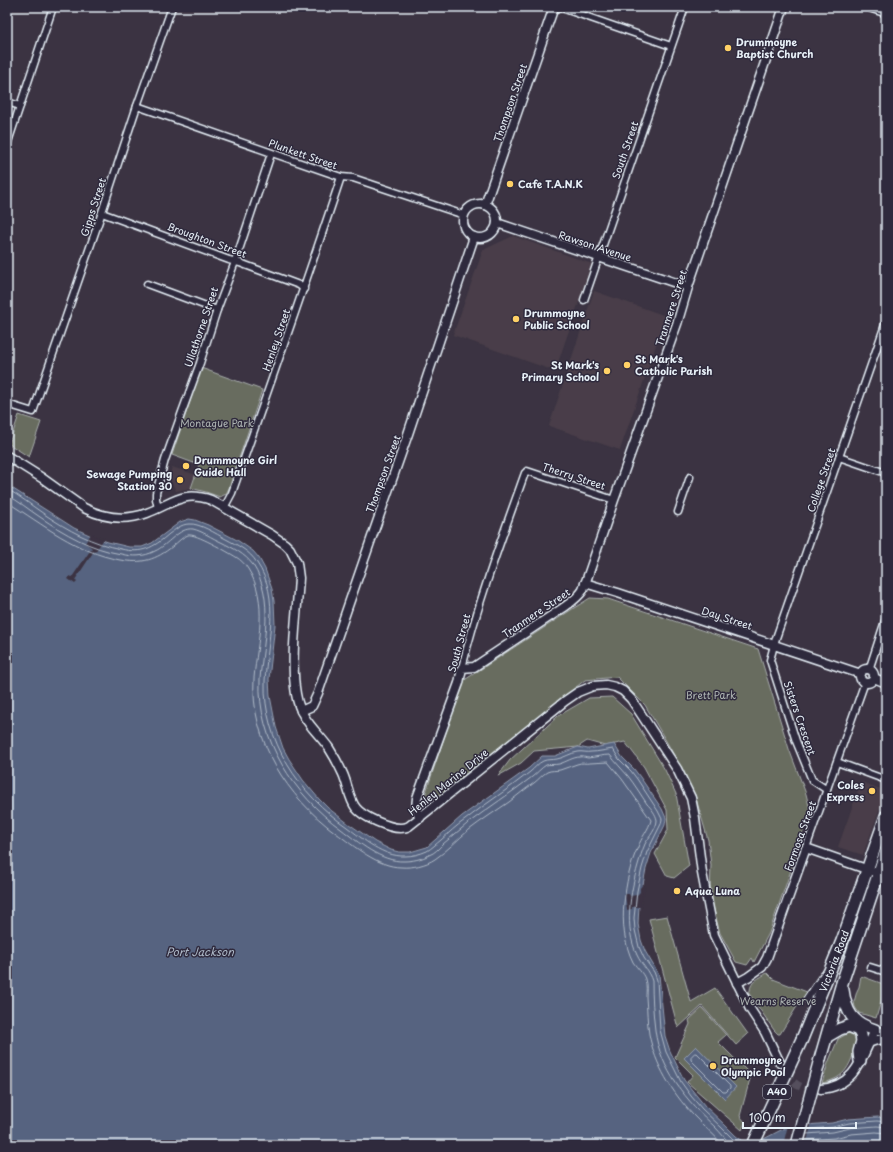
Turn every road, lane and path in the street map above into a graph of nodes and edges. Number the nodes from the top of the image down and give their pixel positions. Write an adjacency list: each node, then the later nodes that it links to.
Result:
1 (53, 7): 11 (street)
2 (172, 7): 12 (street, Gipps Street)
3 (554, 7): 16 (street, Thompson Street)
4 (559, 7): 9 (street)
5 (685, 7): 9 (street, South Street)
6 (784, 7): 24 (street, Tranmere Street)
7 (871, 7): 8 (main road)
8 (886, 12)
9 (671, 46): 21 (street, South Street)
10 (7, 102): 11 (street)
11 (20, 106): 13 (street)
12 (137, 106): 14 (street, Plunkett Street); 17 (street, Gipps Street)
13 (7, 145)
14 (271, 154): 15 (street, Plunkett Street); 22 (street, Ullathorne Street)
15 (341, 177): 18 (street, Plunkett Street); 25 (street, Henley Street)
16 (485, 205): 18 (street); 19 (street)
17 (102, 213): 22 (street, Broughton Street); 29 (street, Gipps Street)
18 (461, 214): 20 (street)
19 (497, 223): 20 (street); 21 (street, Rawson Avenue)
20 (474, 237): 48 (street, Thompson Street)
21 (599, 257): 24 (street, Rawson Avenue); 26 (street, South Street)
22 (235, 262): 25 (street, Broughton Street); 27 (street, Ullathorne Street)
23 (147, 284): 27 (street)
24 (688, 287): 35 (street, Tranmere Street)
25 (304, 289): 37 (street, Henley Street)
26 (584, 300)
27 (217, 310): 36 (street, Ullathorne Street)
28 (886, 322): 31 (street, College Street)
29 (7, 404)
30 (7, 456): 36 (street, Henley Marine Drive)
31 (839, 457): 33 (street); 41 (street, College Street)
32 (526, 472): 35 (street, Therry Street); 42 (street, South Street)
33 (886, 473)
34 (690, 477): 38 (street)
35 (614, 500): 39 (street, Tranmere Street)
36 (158, 508): 37 (street, Henley Marine Drive)
37 (224, 508): 48 (street, Henley Marine Drive)
38 (678, 512)
39 (585, 583): 41 (street, Day Street); 42 (street, Tranmere Street)
40 (886, 618): 43 (street)
41 (774, 644): 44 (street, Day Street); 51 (street, Sisters Crescent)
42 (462, 668): 53 (street, South Street)
43 (869, 670): 44 (street); 45 (street)
44 (861, 674): 46 (street)
45 (874, 678): 46 (street); 47 (street)
46 (865, 682): 49 (street, Formosa Street)
47 (886, 683)
48 (301, 711): 53 (street, Henley Marine Drive)
49 (836, 762): 50 (street); 51 (street, Formosa Street)
50 (886, 780)
51 (827, 790): 54 (street, Formosa Street)
52 (886, 816): 56 (highway, Victoria Road / A40)
53 (420, 818): 61 (street, Henley Marine Drive)
54 (806, 848): 56 (street); 61 (street, Formosa Street)
55 (886, 851): 57 (highway, Victoria Road)
56 (867, 869): 57 (street); 71 (highway, Victoria Road / A40, bridge)
57 (883, 874): 62 (highway, Victoria Road)
58 (870, 967): 59 (street)
59 (886, 972)
60 (824, 974): 63 (street)
61 (737, 983): 69 (street, Henley Marine Drive)
62 (842, 983): 64 (highway); 65 (highway, Victoria Road)
63 (808, 999)
64 (881, 1031): 67 (street)
65 (828, 1036): 68 (highway); 72 (highway, Victoria Road, bridge)
66 (886, 1039): 67 (street)
67 (868, 1044): 68 (street)
68 (860, 1061): 70 (street)
69 (780, 1063)
70 (821, 1090)
71 (753, 1145)
72 (798, 1145)

